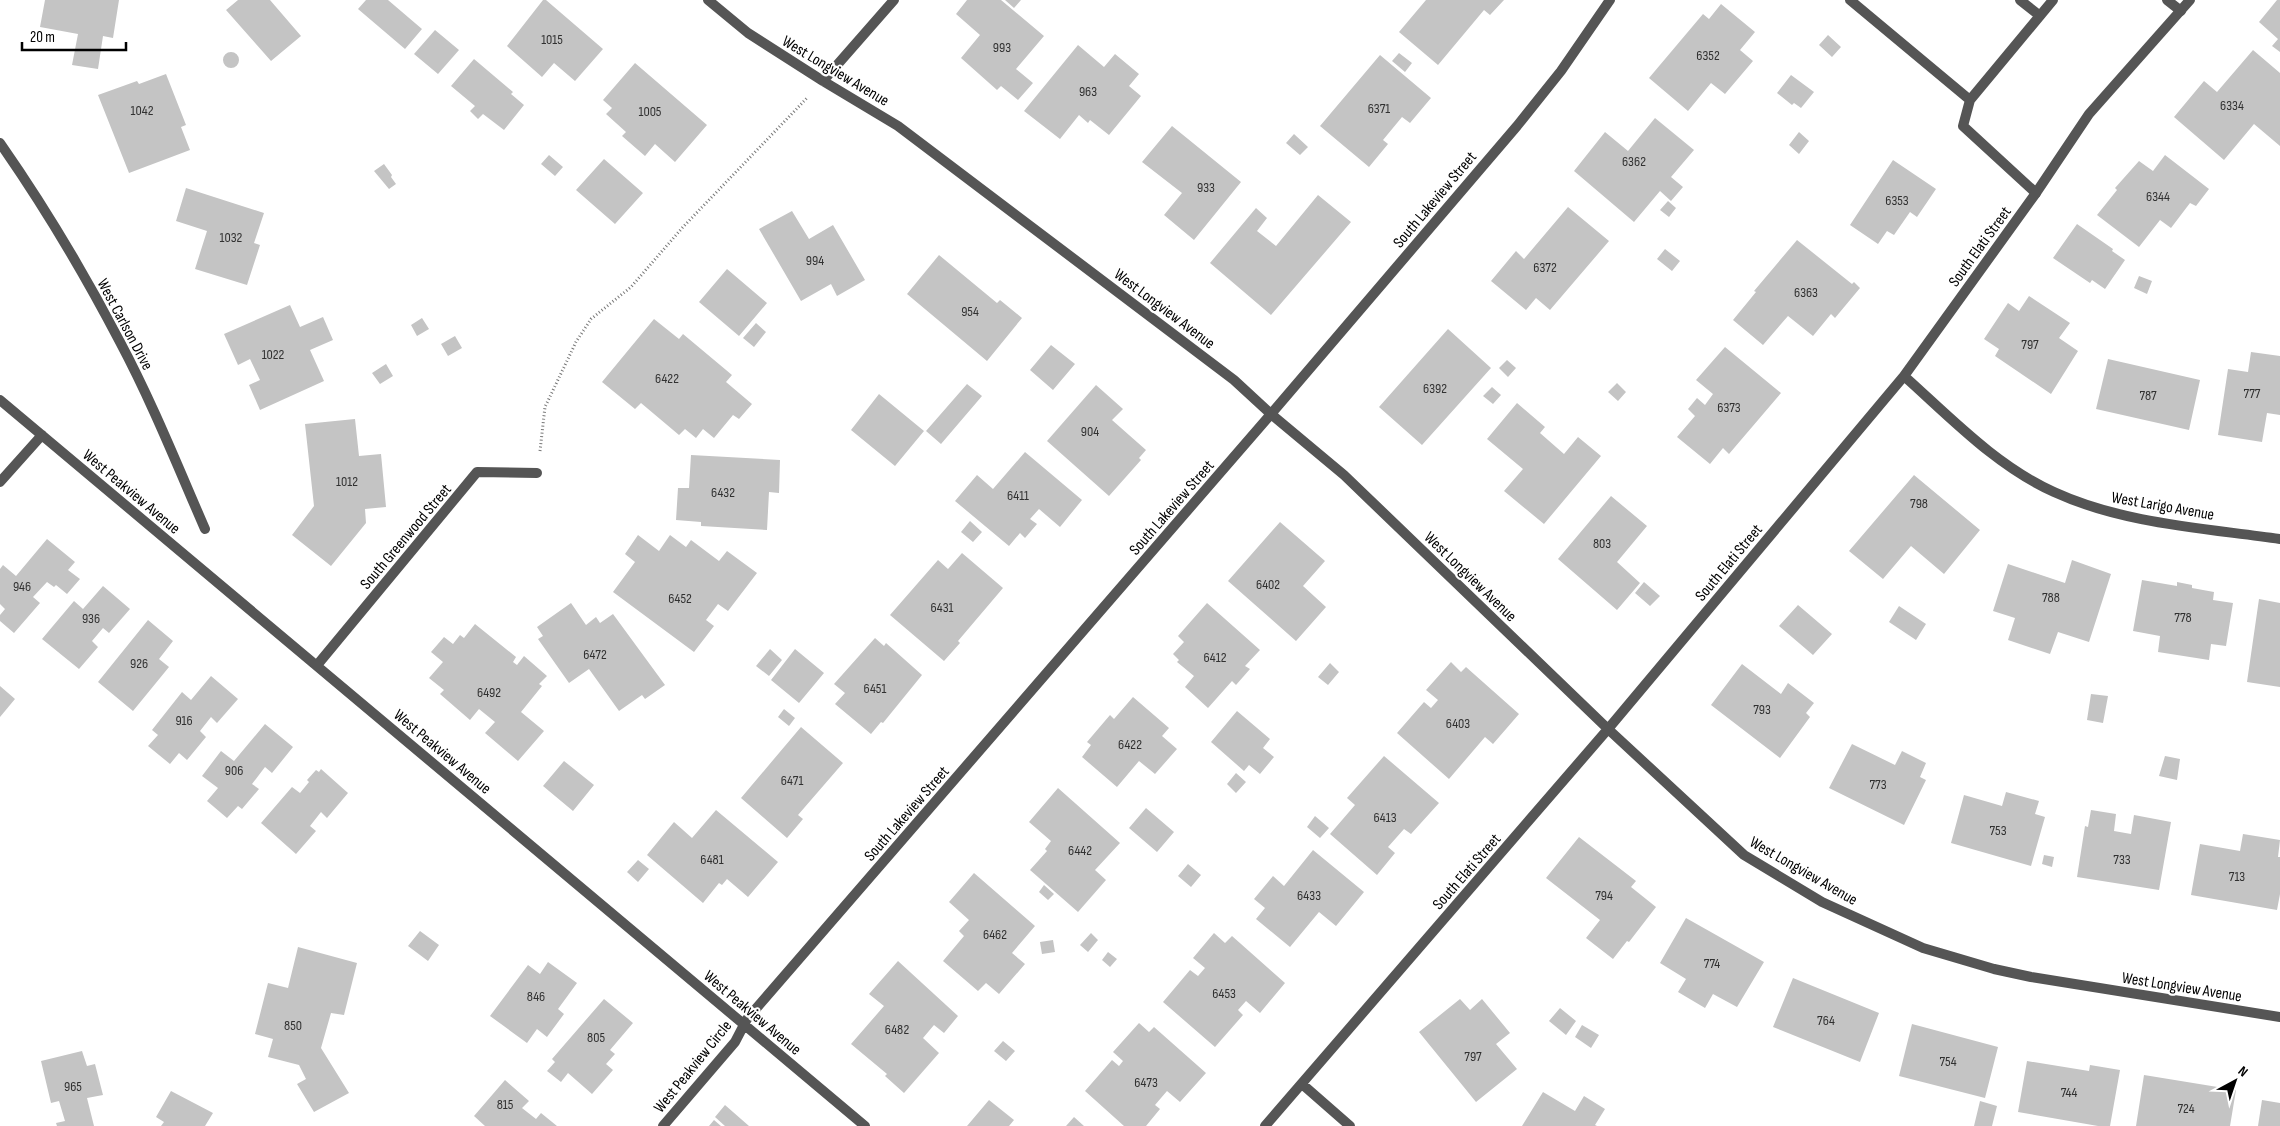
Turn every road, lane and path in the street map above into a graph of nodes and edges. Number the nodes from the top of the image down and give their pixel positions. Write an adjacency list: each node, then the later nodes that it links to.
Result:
1 (708, 0): 11 (street, West Longview Avenue)
2 (894, 0): 11 (street)
3 (1610, 0): 17 (street, South Lakeview Street)
4 (1850, 0): 12 (street)
5 (2020, 0): 10 (street)
6 (2054, 0): 10 (street)
7 (2168, 0): 9 (street)
8 (2190, 0): 9 (street, South Elati Street)
9 (2181, 11): 14 (street, South Elati Street)
10 (2040, 16): 12 (street)
11 (823, 82): 17 (street, West Longview Avenue); 19 (path)
12 (1970, 100): 14 (street)
13 (0, 143): 21 (street, West Carlson Drive)
14 (2036, 193): 15 (street, South Elati Street)
15 (1904, 376): 22 (street, West Larigo Avenue); 24 (street, South Elati Street)
16 (0, 400): 18 (street, West Peakview Avenue)
17 (1271, 414): 24 (street, West Longview Avenue); 26 (street, South Lakeview Street)
18 (42, 435): 20 (street); 23 (street, West Peakview Avenue)
19 (537, 473): 23 (street, South Greenwood Street)
20 (0, 482)
21 (205, 530)
22 (2280, 539)
23 (318, 664): 26 (street, West Peakview Avenue)
24 (1608, 729): 25 (street, West Longview Avenue); 27 (street, South Elati Street)
25 (2280, 1017)
26 (745, 1025): 28 (street, West Peakview Circle); 29 (street, West Peakview Avenue)
27 (1302, 1084): 30 (street, South Elati Street); 31 (street)
28 (663, 1126)
29 (865, 1126)
30 (1265, 1126)
31 (1350, 1126)

